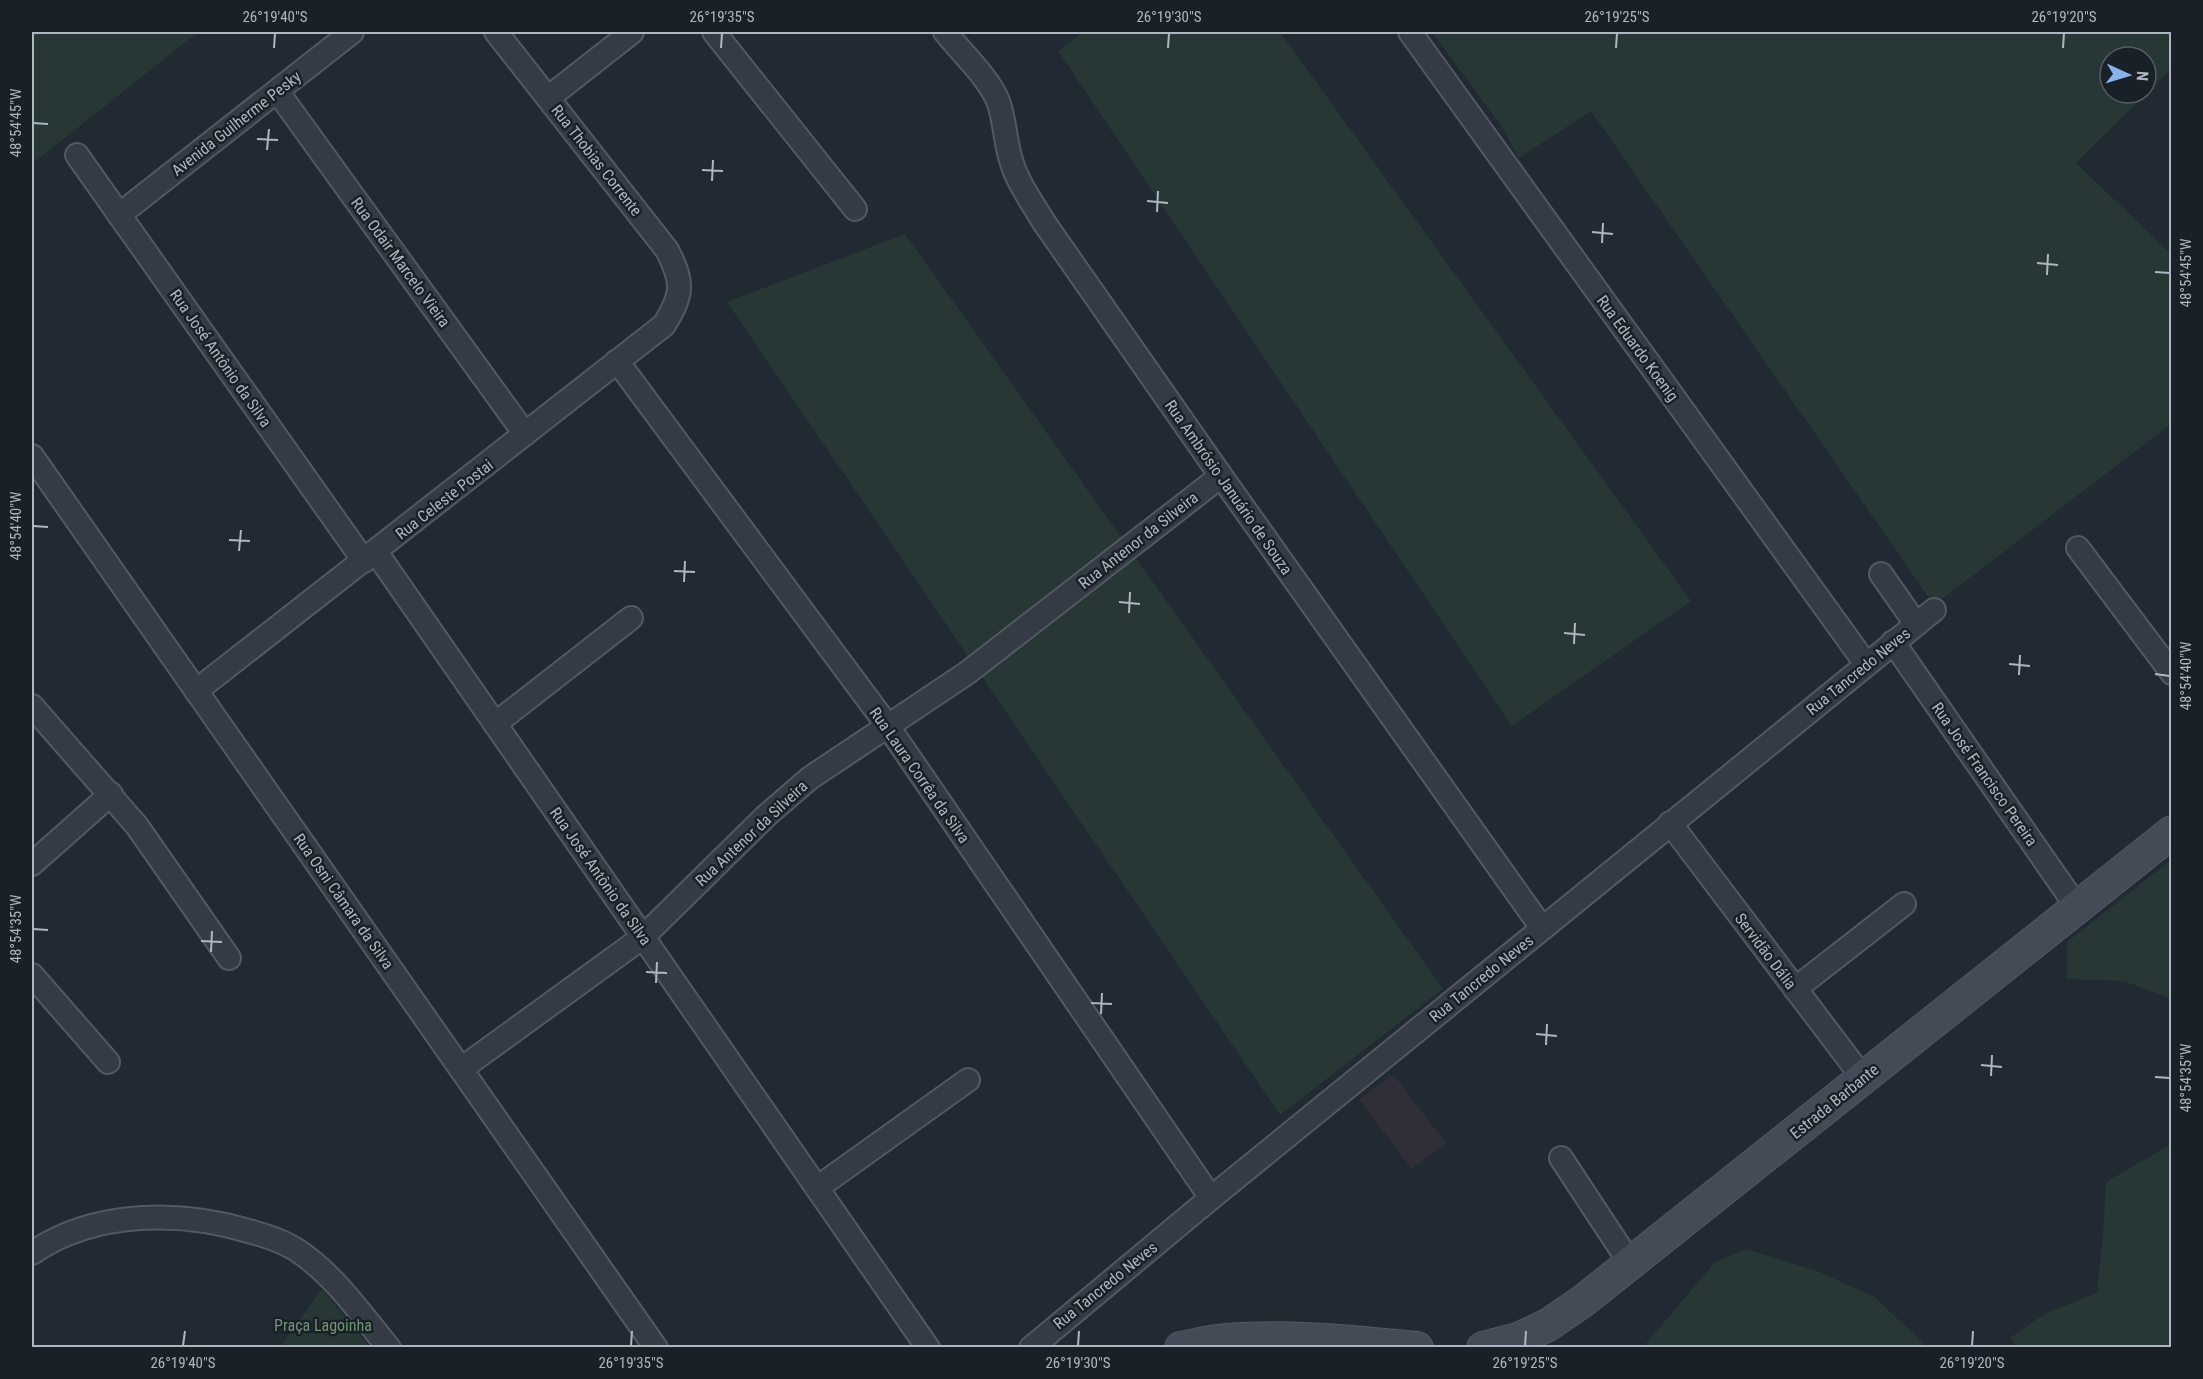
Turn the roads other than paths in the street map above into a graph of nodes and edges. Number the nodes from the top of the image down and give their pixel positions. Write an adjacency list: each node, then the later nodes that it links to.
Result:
1 (352, 32): 7 (street, Avenida Guilherme Pesky)
2 (496, 32): 8 (street, Rua Thobias Corrente)
3 (632, 32): 8 (street)
4 (714, 32): 10 (street)
5 (945, 32): 16 (street, Rua Ambrósio Januário de Souza)
6 (1410, 32): 24 (street, Rua Eduardo Koenig)
7 (277, 91): 11 (street, Avenida Guilherme Pesky); 14 (street, Rua Odair Marcelo Vieira)
8 (548, 98): 12 (street, Rua Thobias Corrente)
9 (77, 155): 11 (street, Rua José Antônio da Silva)
10 (855, 209)
11 (119, 214): 18 (street, Rua José Antônio da Silva)
12 (680, 296): 13 (street, Rua Celeste Postai)
13 (617, 361): 14 (street, Rua Celeste Postai); 29 (street, Rua Laura Corrêa da Silva)
14 (525, 434): 18 (street, Rua Celeste Postai)
15 (32, 456): 26 (street, Rua Osni Câmara da Silva)
16 (1221, 476): 29 (street, Rua Antenor da Silveira); 36 (street, Rua Ambrósio Januário de Souza)
17 (2078, 548): 25 (street)
18 (370, 557): 26 (street, Rua Celeste Postai); 28 (street, Rua José Antônio da Silva)
19 (1881, 574): 22 (street)
20 (1934, 610): 22 (street, Rua Tancredo Neves)
21 (631, 618): 28 (street)
22 (1916, 624): 23 (street, Rua Tancredo Neves)
23 (1893, 642): 24 (street, Rua Tancredo Neves); 35 (street, Rua José Francisco Pereira)
24 (1866, 664): 31 (street, Rua Tancredo Neves)
25 (2172, 673)
26 (196, 691): 42 (street, Rua Osni Câmara da Silva)
27 (32, 706): 30 (street)
28 (495, 724): 37 (street, Rua José Antônio da Silva)
29 (887, 725): 37 (street, Rua Antenor da Silveira); 47 (street, Rua Laura Corrêa da Silva)
30 (111, 794): 33 (street); 38 (street)
31 (1670, 823): 36 (street, Rua Tancredo Neves); 40 (street, Servidão Dália)
32 (2172, 832): 35 (main road, Estrada Barbante)
33 (32, 864)
34 (1904, 904): 40 (street)
35 (2077, 907): 43 (main road, Estrada Barbante)
36 (1542, 928): 47 (street, Rua Tancredo Neves)
37 (643, 937): 42 (street, Rua Antenor da Silveira); 46 (street, Rua José Antônio da Silva)
38 (229, 958)
39 (32, 975): 41 (street)
40 (1795, 989): 43 (street, Servidão Dália)
41 (108, 1062)
42 (461, 1069): 52 (street, Rua Osni Câmara da Silva)
43 (1863, 1078): 49 (main road, Estrada Barbante)
44 (968, 1080): 46 (street)
45 (1561, 1158): 49 (street)
46 (817, 1188): 53 (street, Rua José Antônio da Silva)
47 (1211, 1198): 54 (street, Rua Tancredo Neves)
48 (35, 1245): 51 (street)
49 (1630, 1263): 57 (main road, Estrada Barbante)
50 (1225, 1344): 55 (main road); 56 (main road)
51 (389, 1347)
52 (656, 1347)
53 (928, 1347)
54 (1031, 1347)
55 (1181, 1347)
56 (1417, 1347)
57 (1483, 1347)

